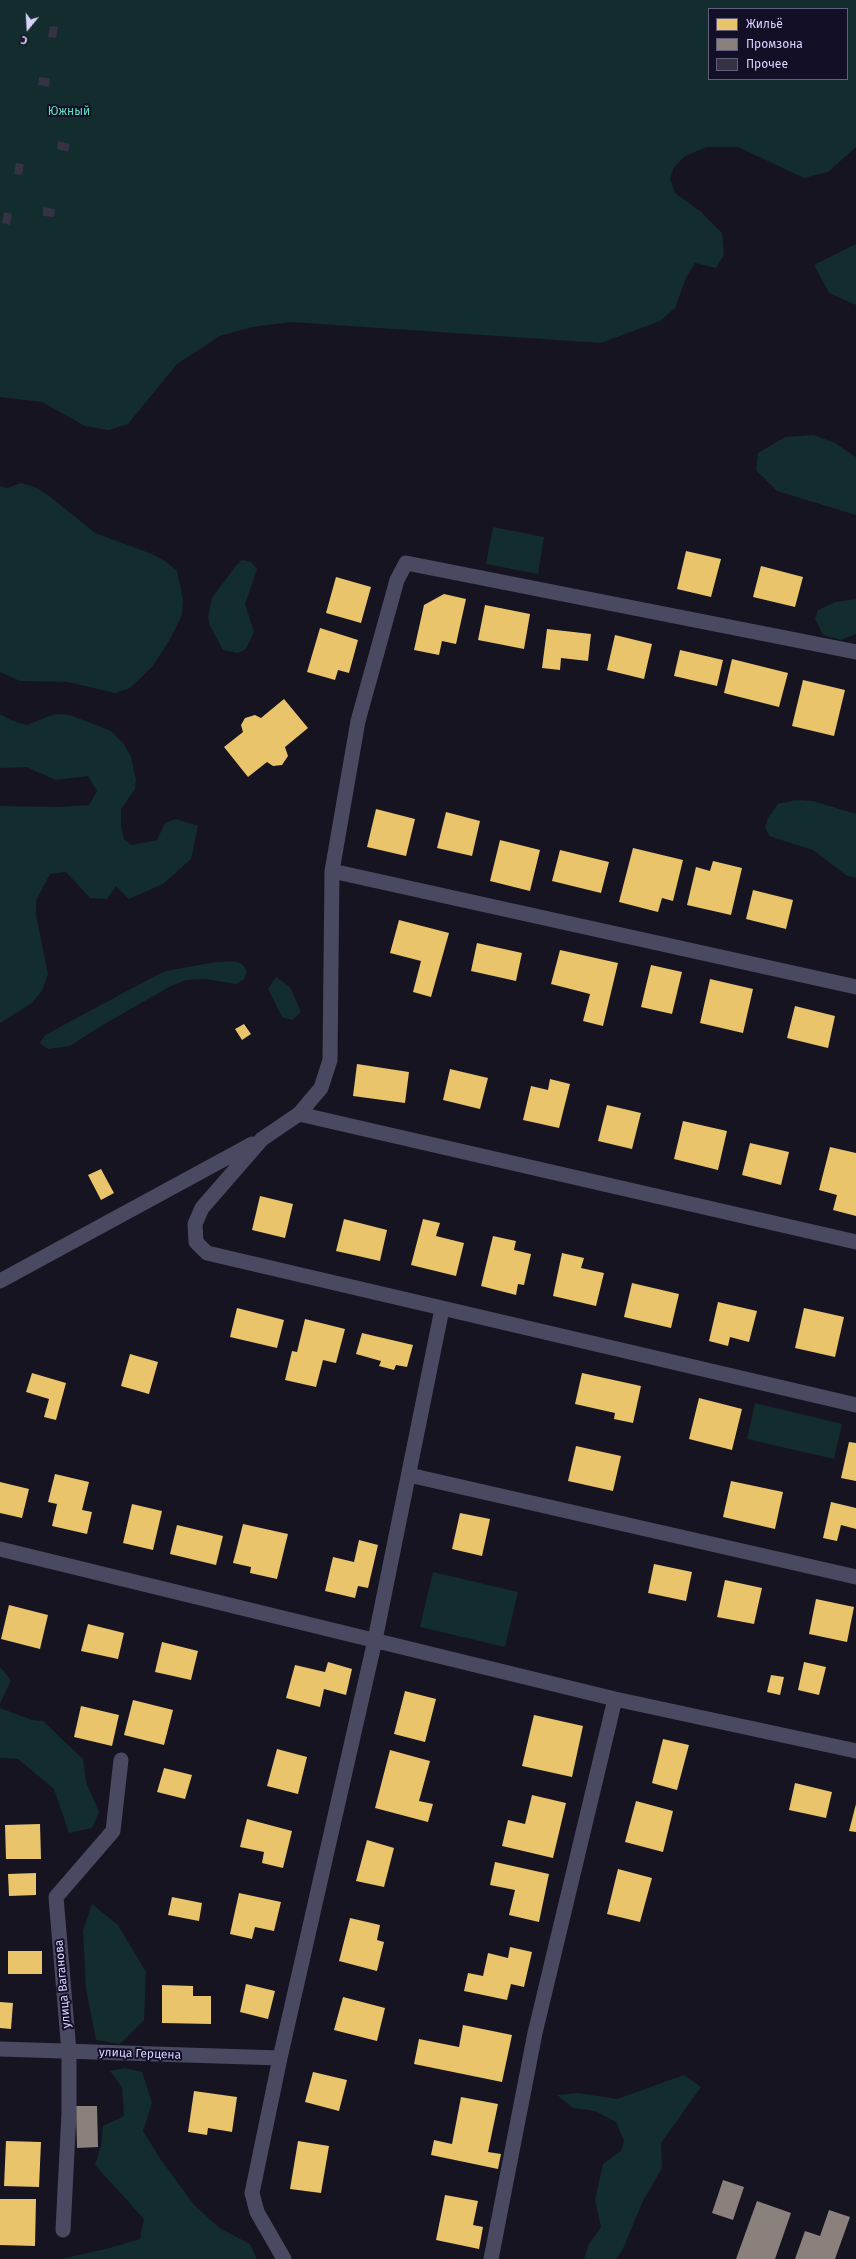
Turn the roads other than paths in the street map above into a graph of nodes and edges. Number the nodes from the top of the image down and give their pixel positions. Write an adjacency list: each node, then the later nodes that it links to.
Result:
1 (856, 652): 2 (street)
2 (332, 871): 3 (street); 4 (street)
3 (856, 987)
4 (299, 1114): 5 (street); 6 (street)
5 (262, 1139): 7 (street); 8 (street)
6 (856, 1242)
7 (0, 1281)
8 (442, 1309): 9 (street); 10 (street)
9 (856, 1404)
10 (409, 1475): 12 (street); 13 (street)
11 (0, 1549): 13 (street)
12 (856, 1577)
13 (375, 1640): 14 (street); 19 (street)
14 (615, 1699): 15 (street); 22 (street)
15 (856, 1751)
16 (121, 1760): 18 (street, улица Ваганова)
17 (0, 2050): 18 (street, улица Герцена)
18 (69, 2052): 19 (street, улица Герцена); 20 (street, улица Ваганова)
19 (280, 2058): 21 (street)
20 (63, 2230)
21 (284, 2259)
22 (491, 2259)

